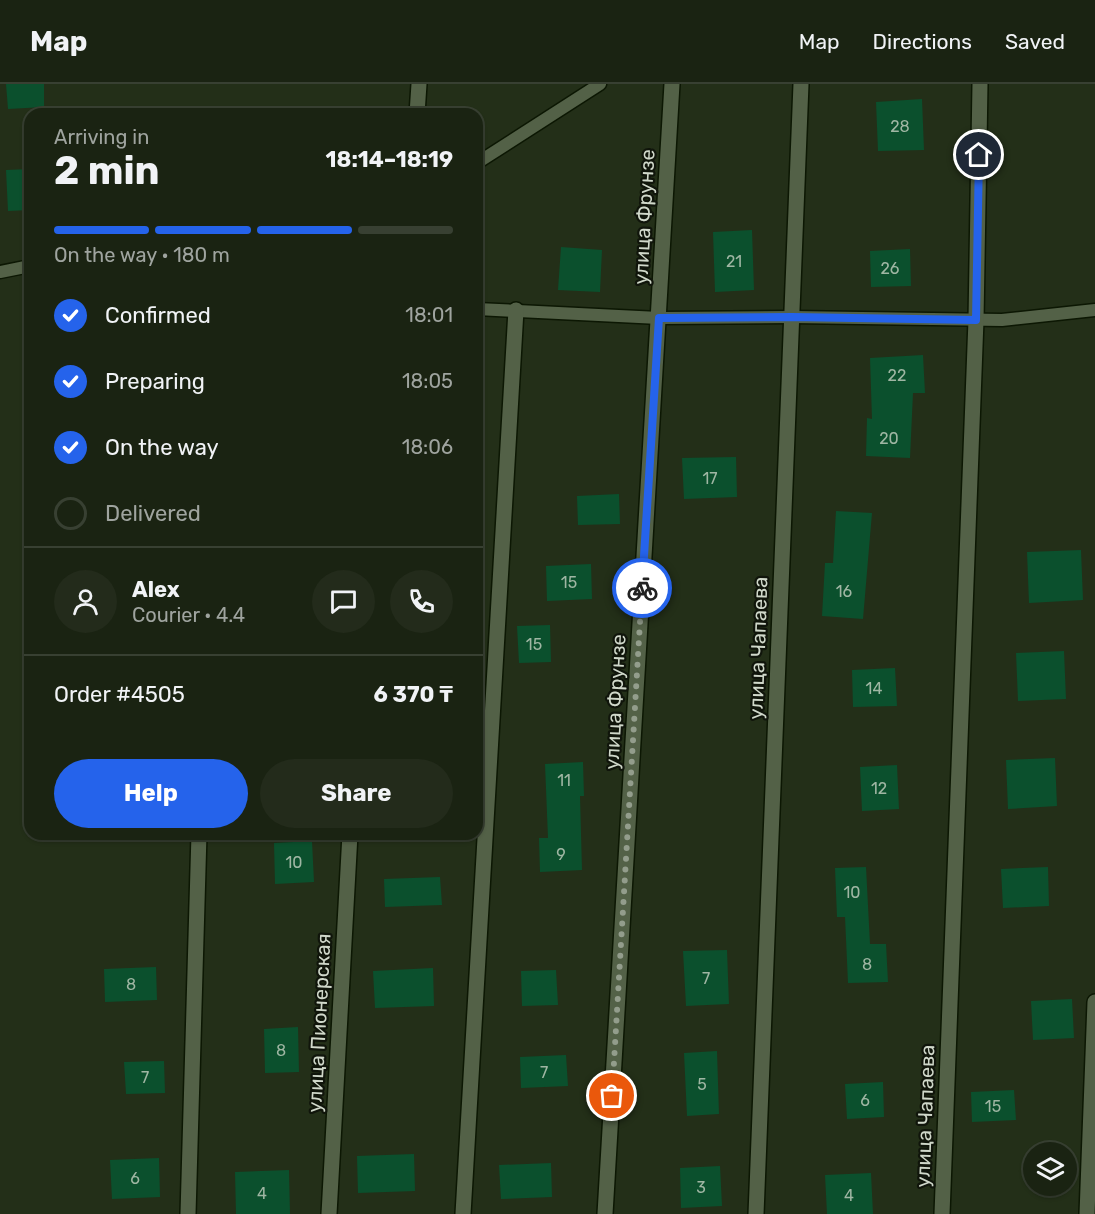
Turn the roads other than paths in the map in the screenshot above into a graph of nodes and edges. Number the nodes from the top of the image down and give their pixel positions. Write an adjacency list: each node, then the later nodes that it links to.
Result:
1 (420, 84): 6 (street)
2 (600, 84): 7 (lane)
3 (672, 84): 14 (street, улица Фрунзе)
4 (801, 84): 13 (street, улица Чапаева)
5 (980, 84): 15 (street, улица Чапаева)
6 (418, 108)
7 (483, 159)
8 (24, 267): 9 (lane)
9 (0, 272)
10 (483, 309): 11 (lane)
11 (516, 310): 14 (lane); 21 (street)
12 (1095, 310): 15 (lane)
13 (792, 317): 14 (lane); 15 (lane); 23 (street, улица Чапаева)
14 (659, 318): 22 (street, улица Фрунзе)
15 (976, 320): 24 (street, улица Чапаева)
16 (199, 840): 19 (street)
17 (350, 840): 20 (street, улица Пионерская)
18 (1095, 1002): 25 (street)
19 (188, 1214)
20 (329, 1214)
21 (463, 1214)
22 (605, 1214)
23 (756, 1214)
24 (942, 1214)
25 (1087, 1214)

